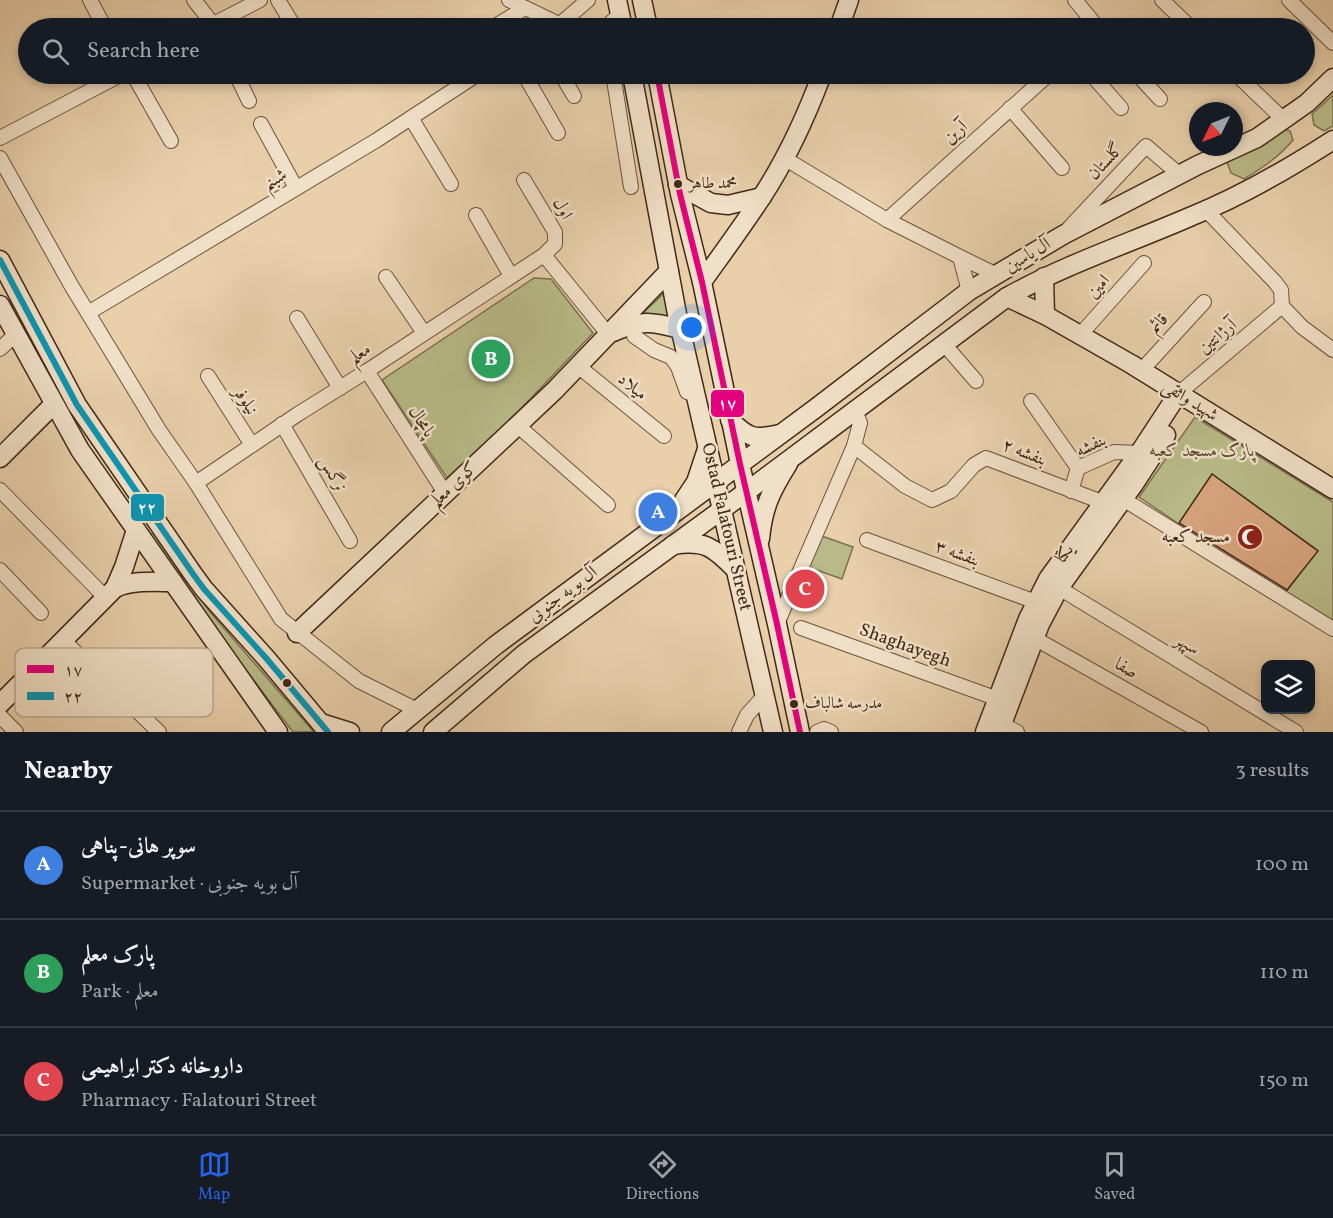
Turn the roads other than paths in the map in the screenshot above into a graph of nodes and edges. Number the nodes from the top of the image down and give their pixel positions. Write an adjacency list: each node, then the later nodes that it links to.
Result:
1 (90, 0): 13 (street)
2 (194, 0): 14 (street)
3 (260, 0): 15 (street)
4 (278, 0): 16 (street)
5 (509, 0): 12 (street)
6 (588, 0): 19 (street)
7 (642, 0): 20 (main road)
8 (849, 0): 21 (main road)
9 (1075, 0): 22 (street)
10 (1162, 0): 23 (street)
11 (1289, 0): 24 (street)
12 (525, 8): 17 (street); 18 (street)
13 (100, 18)
14 (206, 18)
15 (228, 18)
16 (289, 18)
17 (509, 18)
18 (545, 18)
19 (571, 18)
20 (646, 18)
21 (843, 18)
22 (1090, 18)
23 (1181, 18)
24 (1307, 18)
25 (1315, 25): 26 (street)
26 (1333, 43)
27 (1333, 78): 48 (main road, آل یاسین)
28 (103, 84): 51 (street)
29 (139, 84): 53 (street)
30 (241, 84): 44 (street)
31 (463, 84): 47 (street, شبنم)
32 (530, 84): 50 (street)
33 (567, 84): 42 (street)
34 (615, 84): 61 (street)
35 (634, 84): 72 (main road, Ostad Falatouri Street)
36 (659, 84): 60 (main road)
37 (818, 84): 55 (main road)
38 (1037, 84): 45 (street, آرین)
39 (1099, 84): 46 (street)
40 (1146, 84): 43 (street)
41 (1246, 84): 48 (street)
42 (574, 96)
43 (1160, 99)
44 (249, 101)
45 (1010, 108): 56 (street); 66 (street, آرین)
46 (1121, 108)
47 (411, 118): 59 (street); 62 (street, شبنم)
48 (1284, 120): 57 (main road, آل یاسین)
49 (261, 124): 62 (street)
50 (558, 133)
51 (0, 138)
52 (1333, 140): 64 (main road, آل یاسین)
53 (171, 141)
54 (0, 158): 83 (street)
55 (784, 158): 63 (main road); 66 (street)
56 (1062, 168)
57 (1180, 175): 67 (main road, آل یاسین); 67 (street, گلستان)
58 (524, 180): 68 (street, اول)
59 (451, 184)
60 (678, 184): 63 (main road); 77 (main road)
61 (631, 187)
62 (296, 188): 83 (street, شبنم)
63 (762, 197): 77 (main road)
64 (1206, 210): 76 (main road, آل یاسین); 82 (street)
65 (476, 215): 74 (street)
66 (887, 220): 69 (street)
67 (1063, 235): 73 (main road, آل یاسین)
68 (544, 255): 74 (street, معلم); 89 (street)
69 (960, 257): 73 (street); 78 (street)
70 (0, 260): 163 (main road)
71 (1144, 263): 90 (street, امین)
72 (669, 271): 86 (main road, Ostad Falatouri Street); 89 (main road, کوی معلم)
73 (997, 275): 78 (main road, آل یاسین)
74 (511, 276): 87 (street, معلم)
75 (386, 277): 87 (street)
76 (1044, 277): 79 (main road, آل یاسین); 84 (main road)
77 (702, 282): 107 (main road)
78 (969, 291): 105 (main road, آل یاسین)
79 (1007, 297): 84 (main road, شهید واثقی); 92 (main road, آل یاسین)
80 (1204, 302): 97 (street, قائم)
81 (0, 305): 88 (main road)
82 (1282, 306): 94 (street); 102 (street, آرژانتین)
83 (88, 313): 122 (street)
84 (1045, 315): 90 (main road, شهید واثقی)
85 (297, 318): 100 (street)
86 (680, 329): 89 (main road, کوی معلم); 101 (main road, Ostad Falatouri Street)
87 (424, 333): 96 (street, معلم)
88 (16, 334): 93 (street); 104 (main road)
89 (608, 334): 95 (main road, کوی معلم)
90 (1080, 335): 97 (main road, شهید واثقی)
91 (634, 336): 101 (street)
92 (944, 344): 99 (street); 106 (main road, آل یاسین)
93 (0, 349)
94 (1333, 350)
95 (578, 366): 109 (main road, کوی معلم); 112 (street, میلاد)
96 (367, 371): 100 (street, معلم); 127 (street, پامچال)
97 (1141, 371): 102 (main road, شهید واثقی)
98 (208, 376): 113 (street, نیلوفر)
99 (976, 381)
100 (340, 388): 108 (street, معلم)
101 (695, 395): 115 (main road, Ostad Falatouri Street)
102 (1184, 397): 116 (main road, یکتا); 123 (main road, شهید واثقی)
103 (1031, 401): 120 (street)
104 (54, 404): 118 (main road); 133 (main road)
105 (816, 408): 110 (main road); 111 (main road, آل یاسین)
106 (855, 410): 110 (main road, آل یاسین); 114 (street)
107 (730, 420): 111 (main road); 119 (main road)
108 (282, 424): 113 (street, معلم); 135 (street, نرگس)
109 (518, 425): 127 (main road, کوی معلم); 130 (street)
110 (829, 429): 117 (main road, آل یاسین)
111 (781, 434): 119 (main road, آل یاسین)
112 (664, 436)
113 (252, 445): 122 (street, معلم)
114 (854, 446): 125 (street, بنفشه ۲); 147 (street)
115 (707, 447): 121 (main road, Ostad Falatouri Street); 132 (main road)
116 (1145, 452): 120 (street, بنفشه); 128 (main road, یکتا); 129 (main road, یکتا)
117 (792, 458): 126 (main road, آل یاسین); 137 (main road)
118 (0, 459)
119 (740, 464): 121 (main road, آل بویه جنوبی); 126 (main road)
120 (1078, 468): 125 (street, بنفشه)
121 (715, 482): 131 (main road, Ostad Falatouri Street); 132 (main road, آل بویه جنوبی)
122 (196, 483): 150 (street)
123 (1333, 489)
124 (0, 490): 143 (street)
125 (1071, 491): 129 (street, بنفشه ۲)
126 (746, 492): 131 (main road, آل بویه جنوبی); 137 (main road)
127 (445, 493): 150 (main road, کوی معلم)
128 (1123, 499): 142 (main road, یکتا); 149 (street)
129 (1102, 502): 145 (main road, یکتا)
130 (608, 505)
131 (722, 509): 136 (main road, آل بویه جنوبی); 138 (main road, Ostad Falatouri Street)
132 (676, 512): 140 (main road, آل بویه جنوبی)
133 (136, 530): 141 (main road); 143 (main road)
134 (867, 540): 145 (street, بنفشه ۳)
135 (350, 541)
136 (672, 546): 138 (main road); 144 (main road, آل بویه جنوبی)
137 (759, 549): 147 (main road)
138 (735, 569): 156 (main road, Ostad Falatouri Street)
139 (0, 570): 146 (street)
140 (591, 575): 144 (main road); 159 (main road, آل بویه جنوبی)
141 (173, 582): 143 (main road); 162 (main road)
142 (1059, 588): 151 (main road, یکتا); 164 (street, سپهر)
143 (110, 593): 152 (main road)
144 (606, 594): 170 (main road, آل بویه جنوبی)
145 (1036, 602): 157 (main road, یکتا)
146 (41, 613)
147 (777, 624): 173 (main road)
148 (801, 628): 157 (street, Shaghayegh)
149 (1333, 629)
150 (297, 633): 159 (street)
151 (1034, 638): 165 (main road, یکتا); 177 (street, صفا)
152 (63, 640): 153 (main road); 154 (street)
153 (55, 648)
154 (71, 648)
155 (15, 689): 158 (main road)
156 (765, 695): 171 (street); 172 (main road, Ostad Falatouri Street)
157 (998, 699): 176 (main road, یکتا)
158 (0, 704)
159 (417, 710): 169 (main road, آل بویه جنوبی)
160 (0, 716): 166 (street)
161 (143, 717): 167 (street)
162 (273, 727)
163 (324, 727): 168 (main road)
164 (1276, 727): 178 (street, سپهر)
165 (1006, 729)
166 (16, 732)
167 (159, 732)
168 (350, 732)
169 (391, 732)
170 (433, 732)
171 (739, 732)
172 (773, 732)
173 (800, 732)
174 (817, 732): 175 (street)
175 (831, 732)
176 (985, 732)
177 (1201, 732)
178 (1296, 732)

